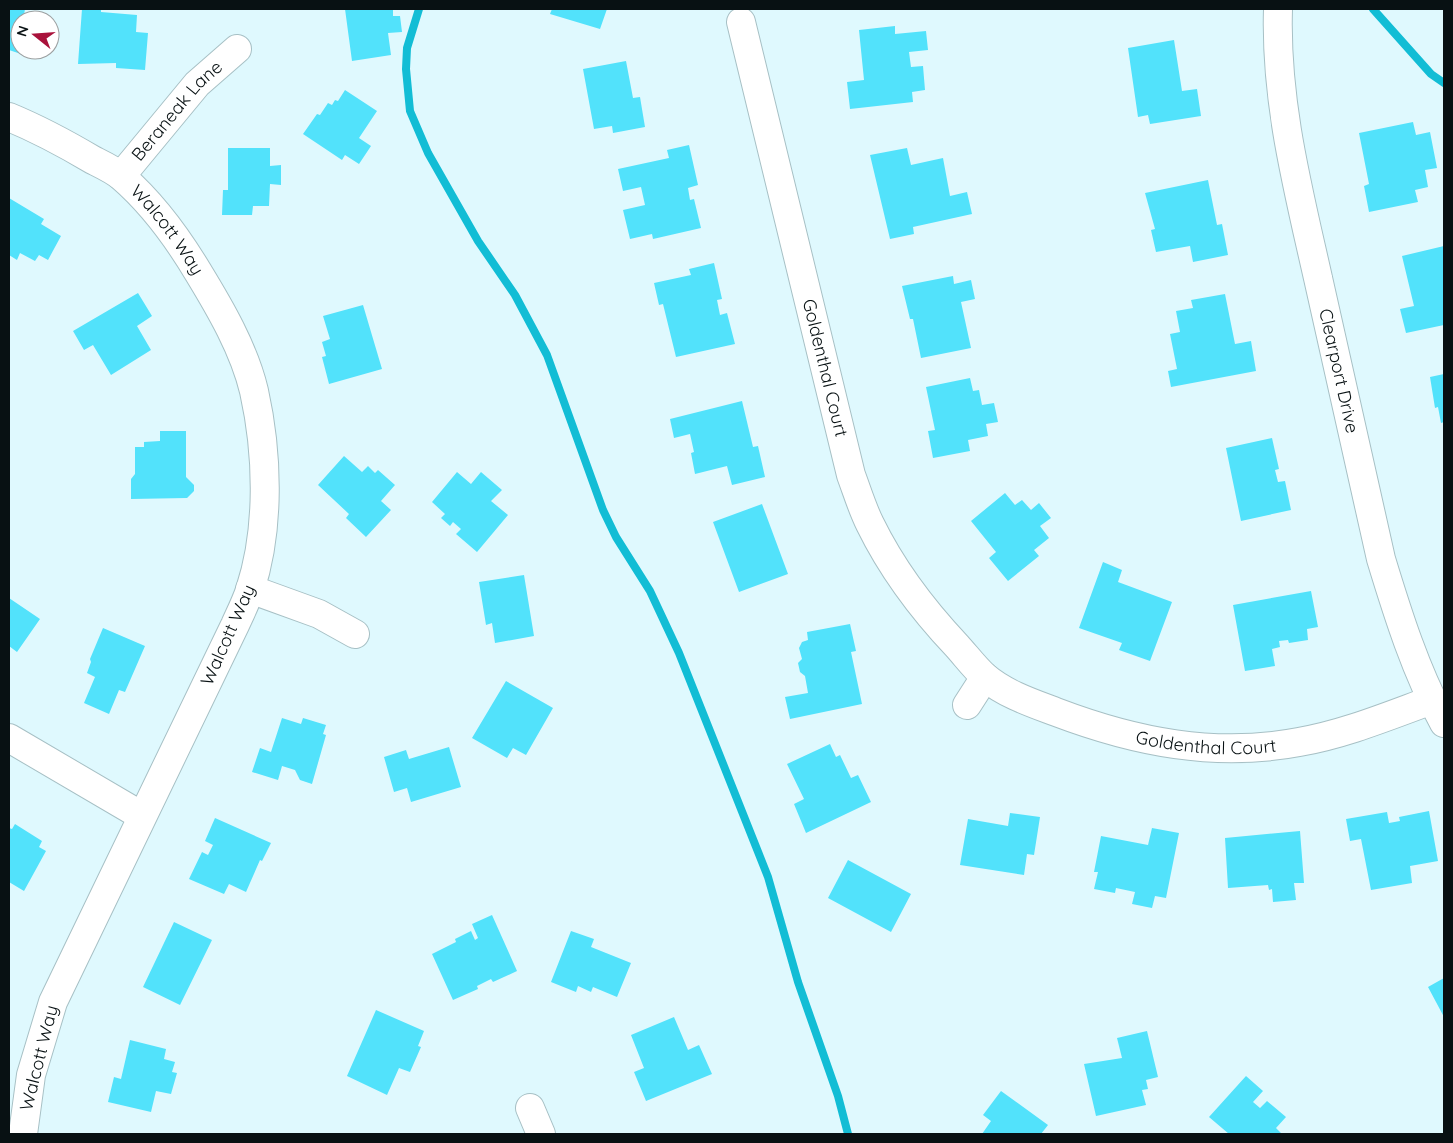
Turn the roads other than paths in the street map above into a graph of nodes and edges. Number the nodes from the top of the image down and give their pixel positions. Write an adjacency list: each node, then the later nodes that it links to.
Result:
1 (1278, 9): 10 (street, Clearport Drive)
2 (741, 22): 8 (street, Goldenthal Court)
3 (237, 50): 5 (street, Beraneak Lane)
4 (9, 117): 5 (street, Walcott Way)
5 (121, 176): 6 (street, Walcott Way)
6 (250, 590): 7 (street); 12 (street, Walcott Way)
7 (356, 634)
8 (985, 677): 9 (street); 10 (street, Goldenthal Court)
9 (967, 705)
10 (1438, 711)
11 (9, 738): 12 (street)
12 (142, 816): 14 (street, Walcott Way)
13 (530, 1108): 15 (street)
14 (23, 1134)
15 (541, 1134)

